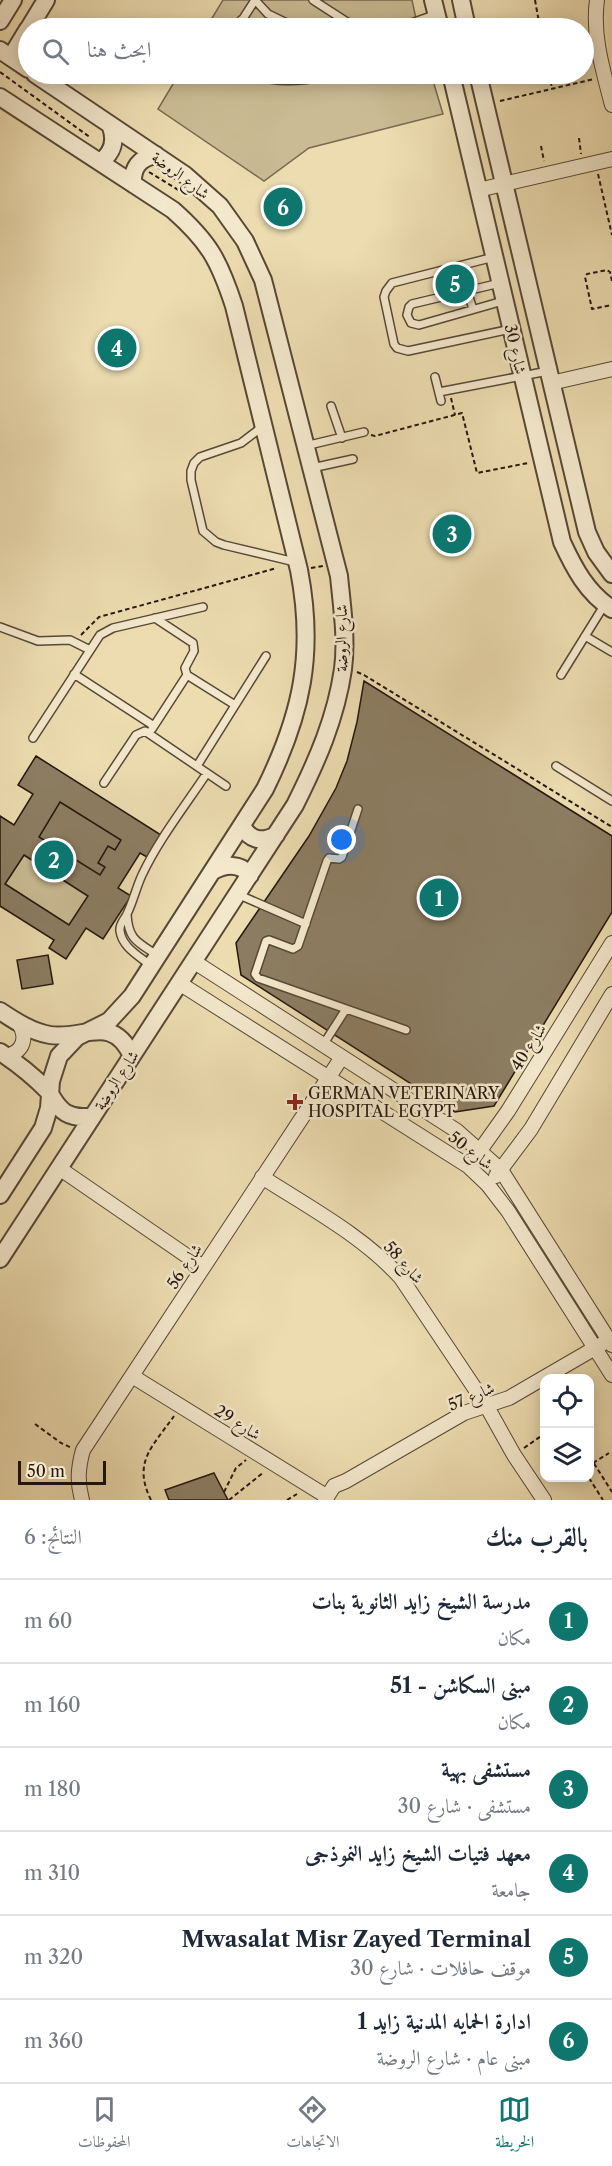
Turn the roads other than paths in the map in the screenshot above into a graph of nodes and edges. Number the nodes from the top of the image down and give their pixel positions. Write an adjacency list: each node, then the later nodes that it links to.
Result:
1 (13, 0): 12 (street)
2 (46, 0): 7 (street)
3 (255, 0): 8 (lane); 9 (lane)
4 (313, 0): 10 (lane)
5 (461, 0): 11 (street)
6 (597, 0): 19 (street)
7 (35, 18)
8 (242, 18)
9 (276, 18)
10 (341, 18)
11 (465, 18)
12 (0, 21)
13 (18, 40): 14 (street)
14 (6, 53)
15 (49, 84): 20 (street, شارع الروضة)
16 (453, 84): 26 (street, شارع 30)
17 (480, 84): 25 (street, شارع 30)
18 (0, 97): 23 (street, شارع الروضة)
19 (612, 105)
20 (111, 127): 21 (street, شارع الروضة); 23 (street)
21 (156, 155): 24 (street); 45 (street, شارع الروضة)
22 (612, 159): 25 (street)
23 (100, 162): 24 (street, شارع الروضة)
24 (133, 184): 42 (street, شارع الروضة)
25 (505, 184): 26 (street); 36 (street, شارع 30)
26 (478, 190): 27 (street, شارع 30)
27 (494, 257): 28 (street, شارع 30); 32 (lane)
28 (500, 283): 29 (lane); 30 (street, شارع 30)
29 (467, 291): 31 (lane); 31 (lane)
30 (504, 300): 31 (lane); 32 (street, شارع 30)
31 (472, 309)
32 (511, 329): 34 (street, شارع 30)
33 (612, 369): 36 (street)
34 (522, 376): 36 (lane); 37 (lane); 41 (street, شارع 30)
35 (435, 377): 37 (lane)
36 (550, 377): 40 (street, شارع 30)
37 (439, 392): 38 (lane)
38 (441, 400)
39 (331, 406): 44 (lane)
40 (558, 413): 41 (street); 49 (street, شارع 30)
41 (532, 420): 50 (street, شارع 30)
42 (264, 425): 48 (street, شارع الروضة); 48 (lane)
43 (364, 432): 44 (lane)
44 (342, 438): 45 (lane)
45 (305, 446): 47 (street, شارع الروضة)
46 (353, 459): 47 (lane)
47 (311, 468): 73 (street, شارع الروضة)
48 (298, 566): 72 (street, شارع الروضة)
49 (612, 574)
50 (608, 606): 54 (lane)
51 (203, 607): 52 (lane)
52 (155, 618): 55 (lane); 59 (lane)
53 (0, 627): 55 (lane)
54 (585, 636): 56 (lane); 60 (lane)
55 (90, 650): 58 (lane)
56 (612, 652)
57 (266, 656): 61 (lane)
58 (74, 674): 62 (lane); 64 (lane)
59 (187, 675): 61 (lane); 62 (lane)
60 (561, 675)
61 (235, 705): 65 (lane)
62 (154, 726): 63 (lane)
63 (149, 734): 65 (lane); 68 (lane)
64 (33, 738)
65 (197, 766): 67 (lane)
66 (556, 766): 70 (lane)
67 (207, 773): 69 (lane); 77 (lane)
68 (104, 783)
69 (226, 786)
70 (612, 801)
71 (358, 809): 78 (lane)
72 (242, 826): 73 (street); 74 (street, شارع الروضة)
73 (276, 836): 75 (street, شارع الروضة)
74 (213, 872): 75 (street); 80 (street, شارع الروضة)
75 (250, 875): 76 (street, شارع الروضة)
76 (237, 894): 78 (lane); 81 (street, شارع الروضة)
77 (127, 914): 80 (lane); 80 (lane)
78 (306, 924): 84 (lane)
79 (612, 943): 96 (street, شارع 40)
80 (155, 961): 88 (street, شارع الروضة)
81 (194, 961): 82 (street, شارع الروضة); 89 (street, شارع 50)
82 (179, 983): 91 (street, شارع الروضة); 93 (street, شارع 50)
83 (612, 994): 99 (street)
84 (345, 1008): 87 (lane); 89 (lane)
85 (0, 1011): 86 (street)
86 (18, 1022): 88 (street); 90 (street)
87 (406, 1030)
88 (88, 1031): 91 (street); 94 (street, شارع الروضة)
89 (323, 1045): 92 (street, شارع 50)
90 (3, 1054): 94 (street)
91 (132, 1056): 95 (street, شارع الروضة)
92 (342, 1057): 93 (street, شارع 56); 96 (street, شارع 50)
93 (328, 1077): 97 (street, شارع 50); 100 (street, شارع 56)
94 (50, 1094): 95 (street); 102 (street, شارع الروضة)
95 (93, 1116): 98 (street, شارع الروضة)
96 (480, 1151): 97 (street, شارع 40); 99 (street, شارع 50)
97 (468, 1166): 101 (street, شارع 50)
98 (59, 1168): 103 (street, شارع الروضة); 104 (street)
99 (501, 1170): 101 (street); 105 (street, شارع 50)
100 (262, 1177): 104 (street, شارع 56); 109 (street, شارع 58)
101 (488, 1185): 106 (street, شارع 50)
102 (0, 1195)
103 (0, 1259)
104 (203, 1267): 108 (street, شارع 56)
105 (610, 1342): 106 (street, شارع 57)
106 (595, 1348): 107 (street, شارع 50); 109 (street, شارع 57)
107 (612, 1375)
108 (132, 1376): 110 (street, شارع 29); 111 (street, شارع 56)
109 (486, 1405): 110 (street, شارع 57); 112 (street, شارع 58)
110 (329, 1499)
111 (82, 1500)
112 (544, 1500)

